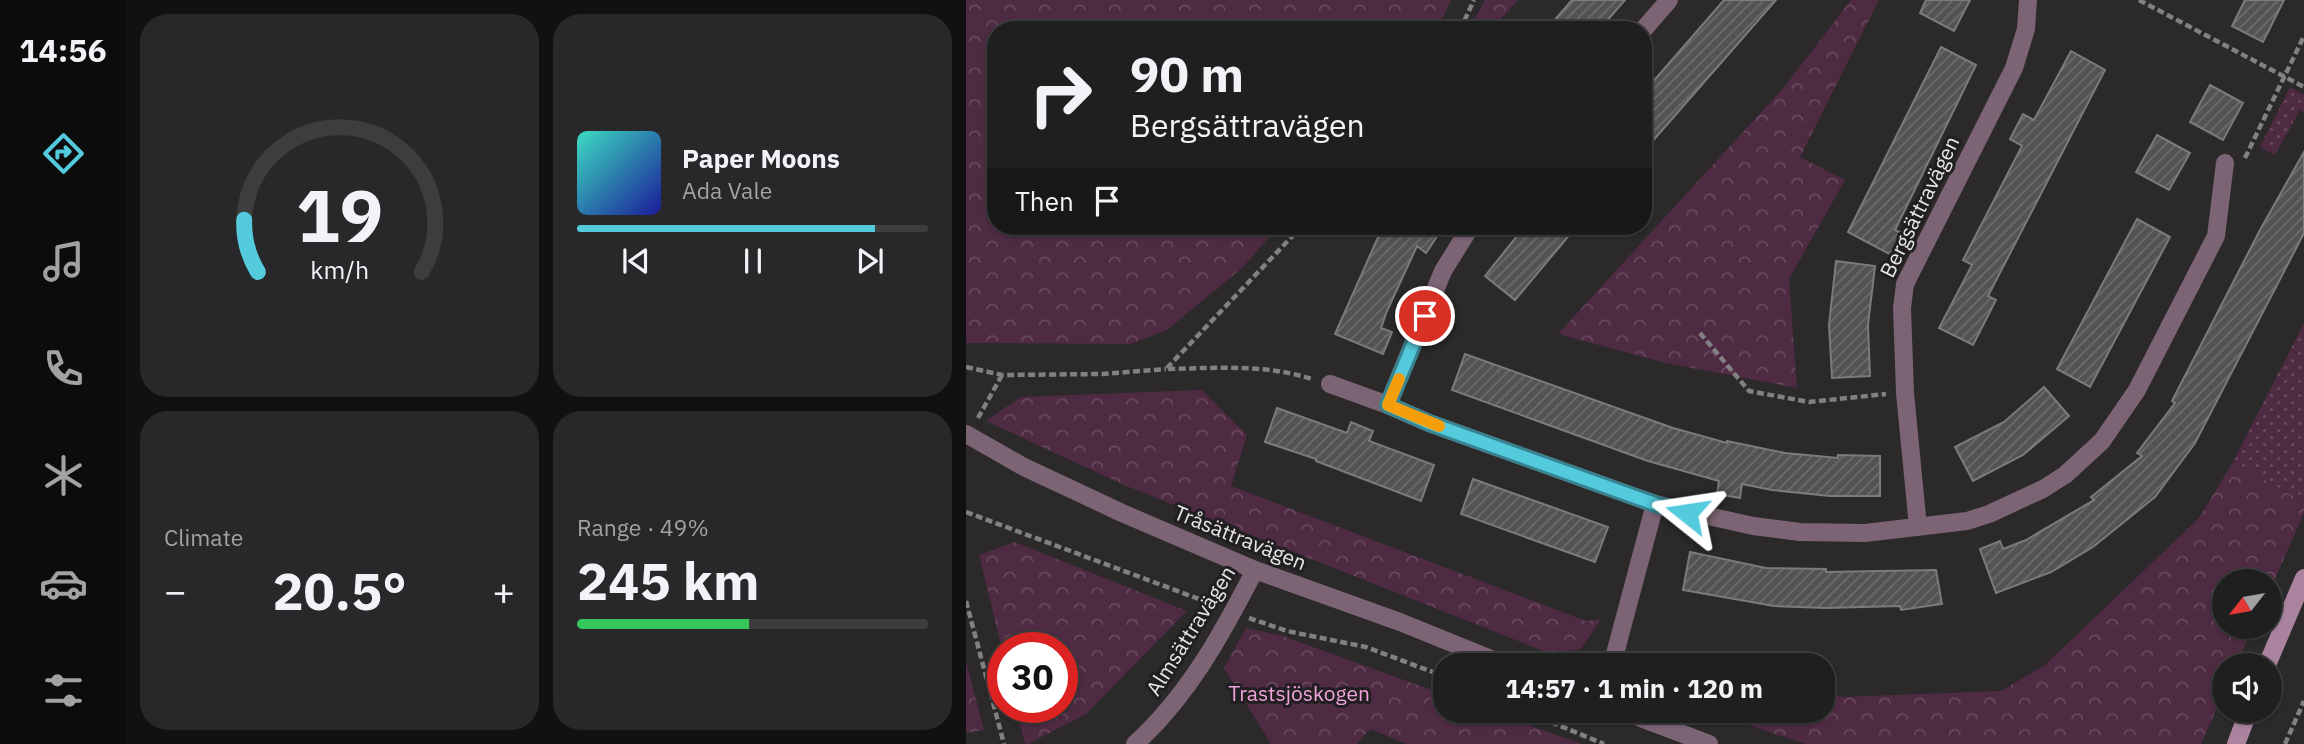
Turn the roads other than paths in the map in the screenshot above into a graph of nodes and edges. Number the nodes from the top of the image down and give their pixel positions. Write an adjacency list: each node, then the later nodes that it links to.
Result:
1 (1669, 0): 3 (street)
2 (2028, 0): 10 (street, Bergsättravägen)
3 (1651, 21)
4 (2225, 163): 10 (street)
5 (1465, 235): 7 (street)
6 (1330, 384): 7 (street)
7 (1388, 405): 9 (street)
8 (966, 434): 11 (street, Tråsättravägen)
9 (1655, 504): 10 (street); 14 (street)
10 (1918, 527)
11 (1255, 570): 13 (street, Tråsättravägen); 18 (street, Almsättravägen)
12 (2304, 578): 15 (street)
13 (1476, 653)
14 (1615, 653)
15 (2272, 653)
16 (1654, 723): 19 (street)
17 (2244, 723): 20 (street)
18 (1135, 744)
19 (1709, 744)
20 (2236, 744)

